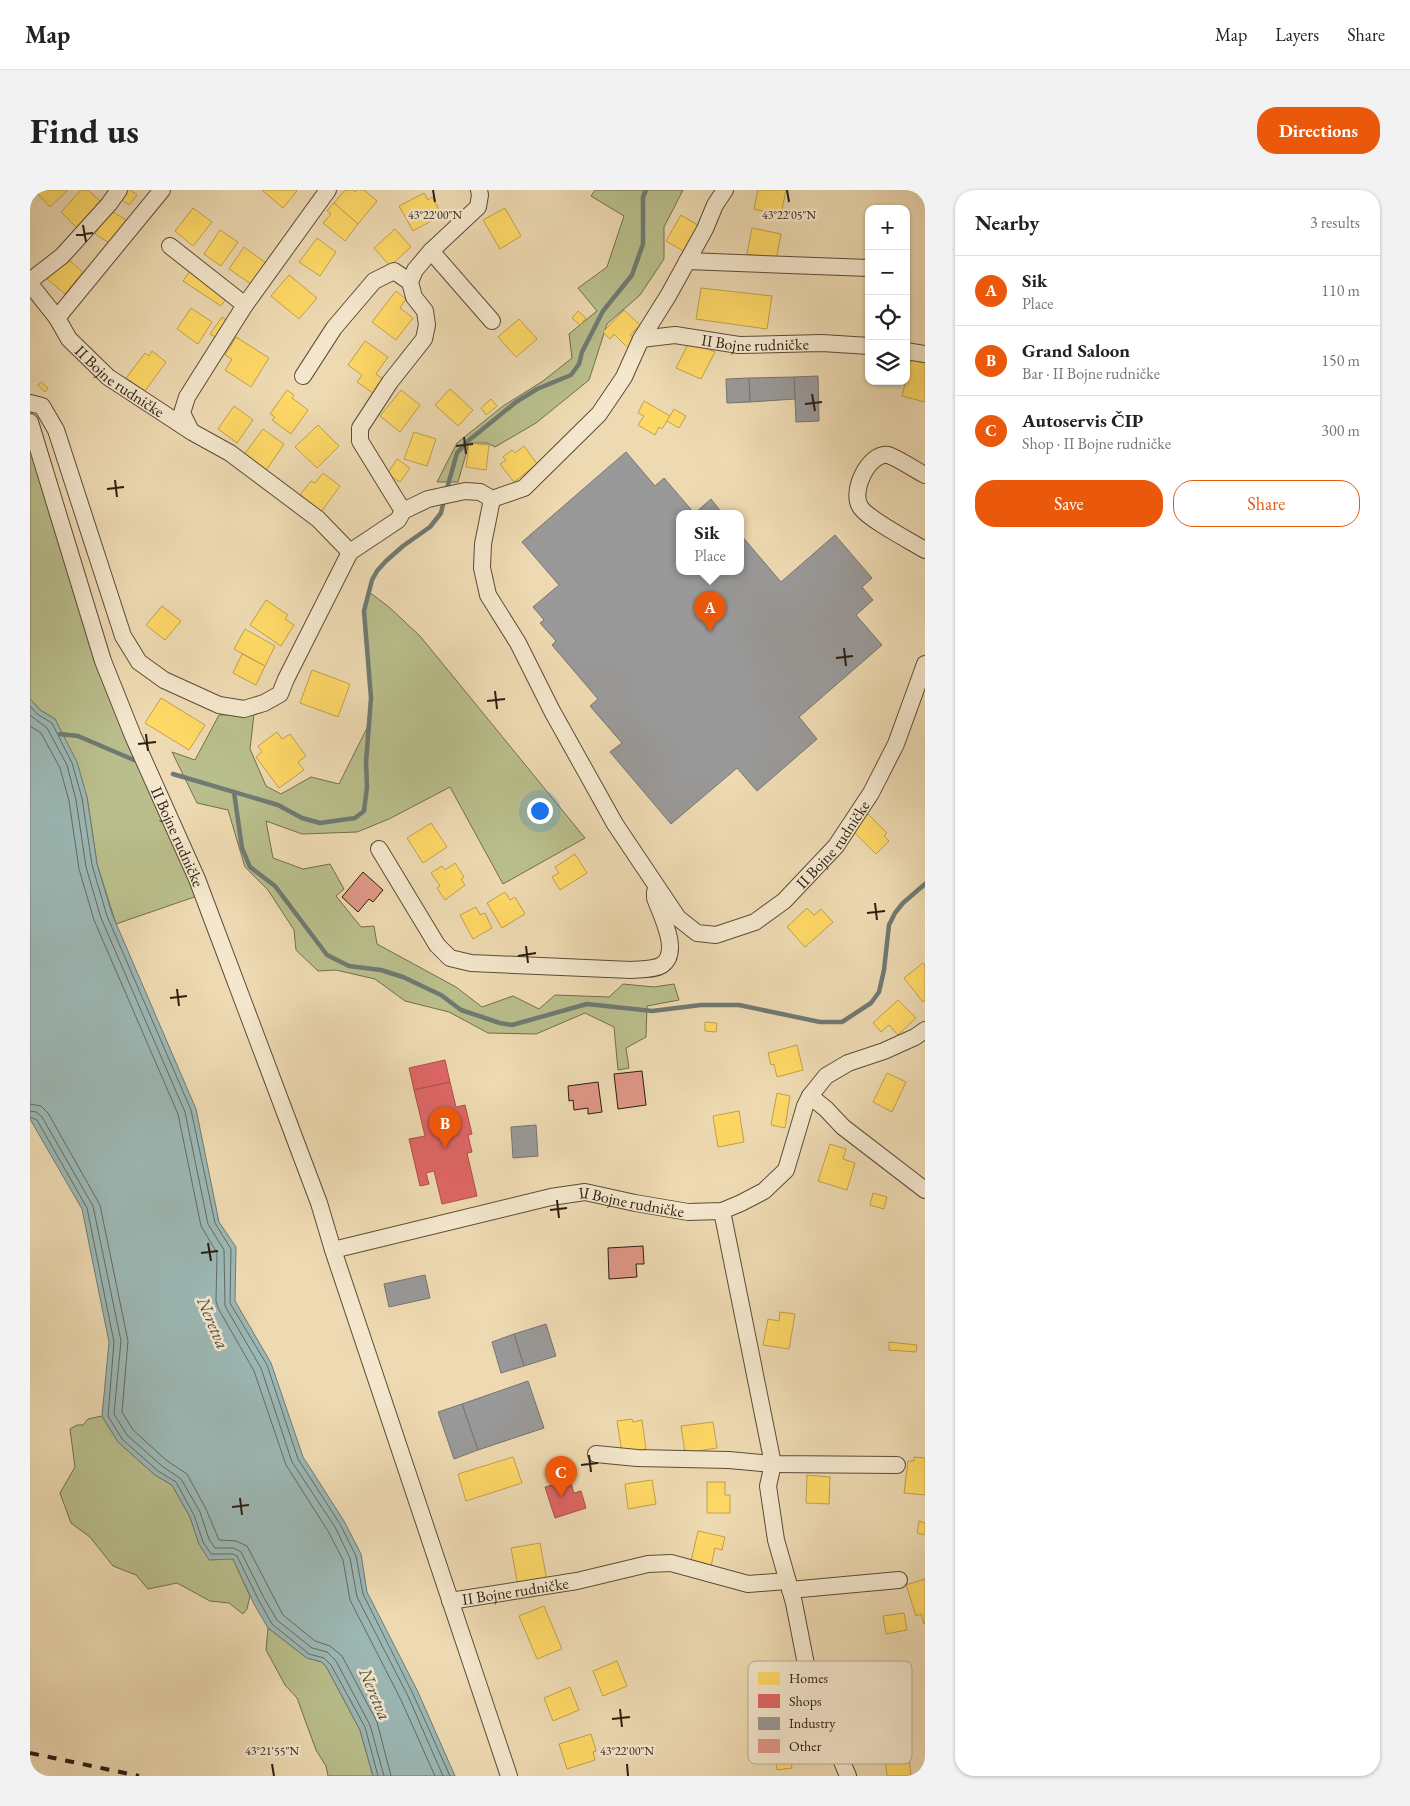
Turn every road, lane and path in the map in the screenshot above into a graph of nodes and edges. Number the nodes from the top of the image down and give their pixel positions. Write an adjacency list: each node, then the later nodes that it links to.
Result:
1 (119, 190): 10 (street, II Bojne rudničke)
2 (162, 190): 13 (street)
3 (328, 190): 12 (street, II Bojne rudničke)
4 (479, 190): 7 (street)
5 (725, 190): 8 (street)
6 (170, 246): 12 (street)
7 (431, 251): 11 (street); 14 (street)
8 (687, 261): 9 (street); 15 (street)
9 (865, 268)
10 (30, 282): 13 (street, II Bojne rudničke)
11 (410, 282): 19 (street); 25 (street)
12 (245, 305): 22 (street, II Bojne rudničke)
13 (58, 318): 22 (street, II Bojne rudničke)
14 (492, 321)
15 (641, 339): 16 (street, II Bojne rudničke); 24 (street)
16 (865, 346)
17 (910, 352): 18 (street)
18 (925, 354)
19 (303, 376)
20 (30, 403): 27 (street)
21 (30, 422): 35 (street, II Bojne rudničke)
22 (192, 432): 27 (street, II Bojne rudničke)
23 (925, 475): 26 (street)
24 (492, 499): 25 (street); 30 (street, II Bojne rudničke)
25 (403, 511): 27 (street)
26 (925, 550)
27 (350, 552)
28 (925, 664): 30 (street, II Bojne rudničke)
29 (379, 849): 30 (street, II Bojne rudničke)
30 (656, 884)
31 (925, 1030): 32 (street, II Bojne rudničke)
32 (810, 1096): 33 (street); 34 (street, II Bojne rudničke)
33 (925, 1190)
34 (722, 1211): 35 (street, II Bojne rudničke); 37 (street)
35 (333, 1250): 41 (street, II Bojne rudničke)
36 (596, 1454): 37 (street)
37 (773, 1464): 38 (street); 40 (street)
38 (898, 1465)
39 (899, 1580): 40 (street, II Bojne rudničke)
40 (789, 1586): 41 (street, II Bojne rudničke); 42 (street)
41 (450, 1602): 44 (street, II Bojne rudničke)
42 (805, 1661)
43 (843, 1764): 45 (street)
44 (510, 1776)
45 (848, 1776)

